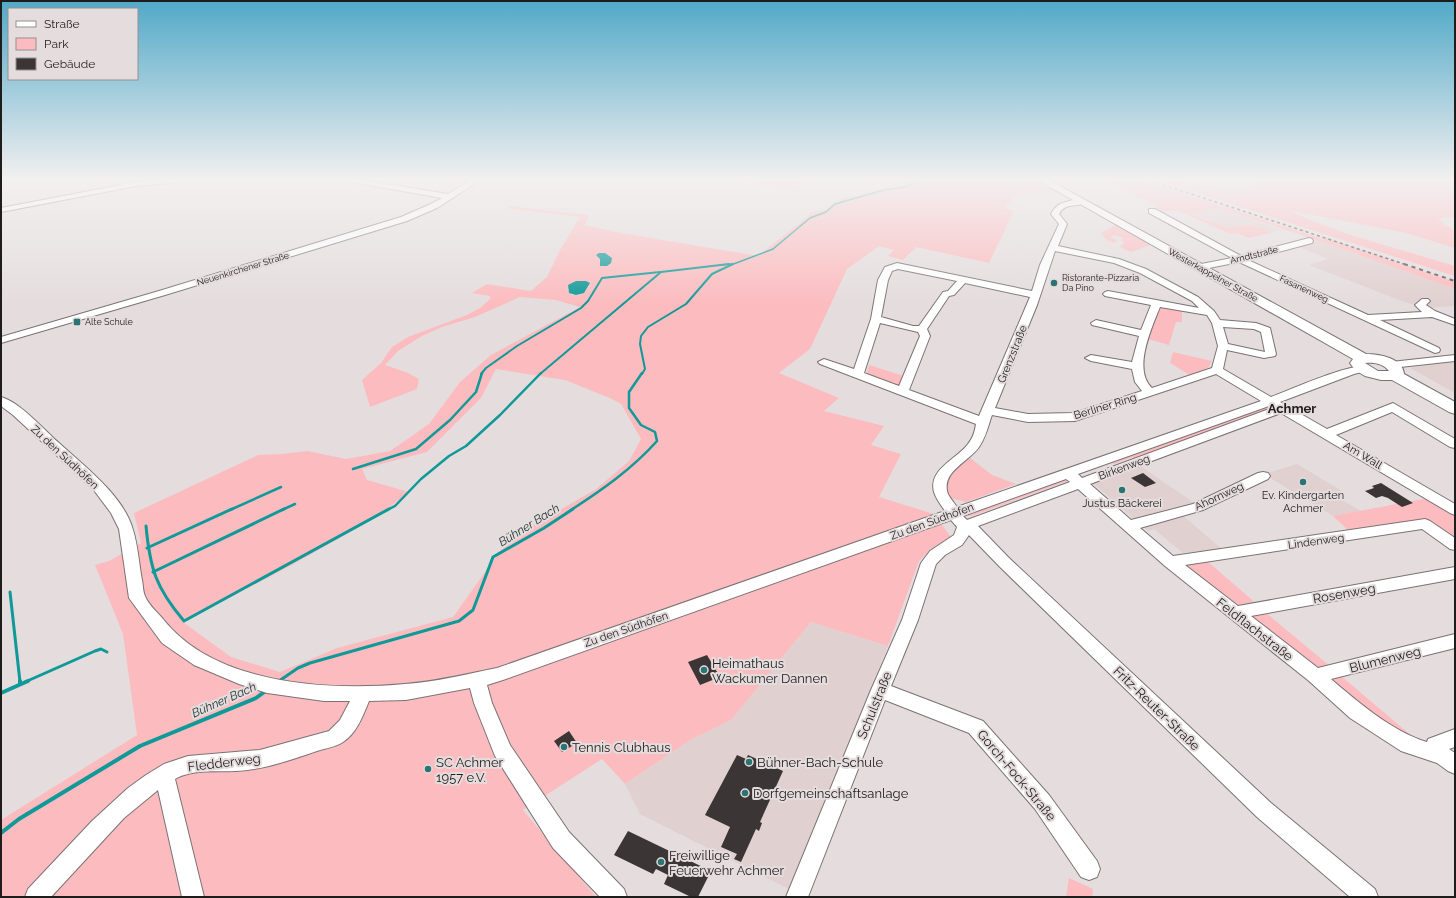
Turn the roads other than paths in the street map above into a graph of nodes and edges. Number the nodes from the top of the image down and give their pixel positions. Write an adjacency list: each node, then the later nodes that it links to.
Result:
1 (398, 221): 23 (street, Neuenkirchener Straße)
2 (1061, 221): 6 (street, Grenzstraße)
3 (1116, 221): 8 (main road, Westerkappelner Straße)
4 (1169, 221): 7 (street, Fasanenweg)
5 (1309, 241): 7 (street, Arndtstraße)
6 (1052, 248): 11 (street, Grenzstraße); 14 (street)
7 (1240, 259): 8 (street, Arndtstraße); 16 (street, Fasanenweg)
8 (1199, 267): 29 (main road, Westerkappelner Straße)
9 (963, 280): 11 (street); 17 (street); 21 (street)
10 (1108, 294): 13 (street)
11 (1035, 295): 39 (street, Grenzstraße)
12 (1425, 302): 15 (street, Fasanenweg)
13 (1157, 303): 14 (street); 22 (street)
14 (1210, 313): 20 (street)
15 (1433, 314): 16 (street, Fasanenweg); 18 (street, Fasanenweg)
16 (1367, 318): 25 (street, Fasanenweg)
17 (876, 319): 21 (street); 33 (street)
18 (1455, 322)
19 (1096, 323): 22 (street)
20 (1217, 323): 24 (street); 24 (street)
21 (922, 329): 34 (street)
22 (1145, 334): 30 (street)
23 (1, 340)
24 (1223, 346): 31 (street)
25 (1435, 350)
26 (1090, 358): 30 (street)
27 (1455, 358): 32 (street)
28 (824, 362): 33 (street)
29 (1363, 364): 32 (main road, Westerkappelner Straße); 37 (street)
30 (1137, 366): 35 (street)
31 (1217, 370): 35 (street, Berliner Ring); 37 (street)
32 (1393, 370): 38 (main road)
33 (858, 375): 34 (street)
34 (902, 392): 40 (street)
35 (1150, 392): 39 (street, Berliner Ring)
36 (1, 401): 56 (street, Zu den Südhöfen)
37 (1277, 404): 41 (street, Am Wall); 44 (street, Birkenweg)
38 (1455, 409)
39 (989, 411): 40 (street, Grenzstraße)
40 (983, 422): 46 (street, Grenzstraße)
41 (1327, 434): 42 (street); 45 (street, Am Wall)
42 (1455, 444)
43 (1263, 476): 47 (street, Ahornweg)
44 (1074, 478): 46 (street, Birkenweg); 47 (street, Feldflachstraße)
45 (1455, 510)
46 (959, 520): 54 (street, Zu den Südhöfen); 55 (street, Schulstraße); 65 (street, Fritz-Reuter-Straße)
47 (1128, 526): 49 (street, Feldflachstraße)
48 (1455, 545): 49 (street, Lindenweg)
49 (1170, 562): 51 (street, Feldflachstraße)
50 (1455, 573): 51 (street, Rosenweg)
51 (1234, 613): 53 (street, Feldflachstraße)
52 (1455, 641): 53 (street, Blumenweg)
53 (1315, 676): 58 (street, Feldflachstraße)
54 (476, 680): 56 (street, Zu den Südhöfen); 63 (street)
55 (880, 690): 60 (street, Gorch-Fock-Straße); 64 (street, Schulstraße)
56 (362, 694): 59 (street, Fledderweg)
57 (1455, 738): 58 (street)
58 (1449, 761)
59 (163, 776): 61 (street, Fledderweg); 62 (street)
60 (1089, 869)
61 (36, 897)
62 (193, 897)
63 (616, 897)
64 (796, 897)
65 (1366, 897)

